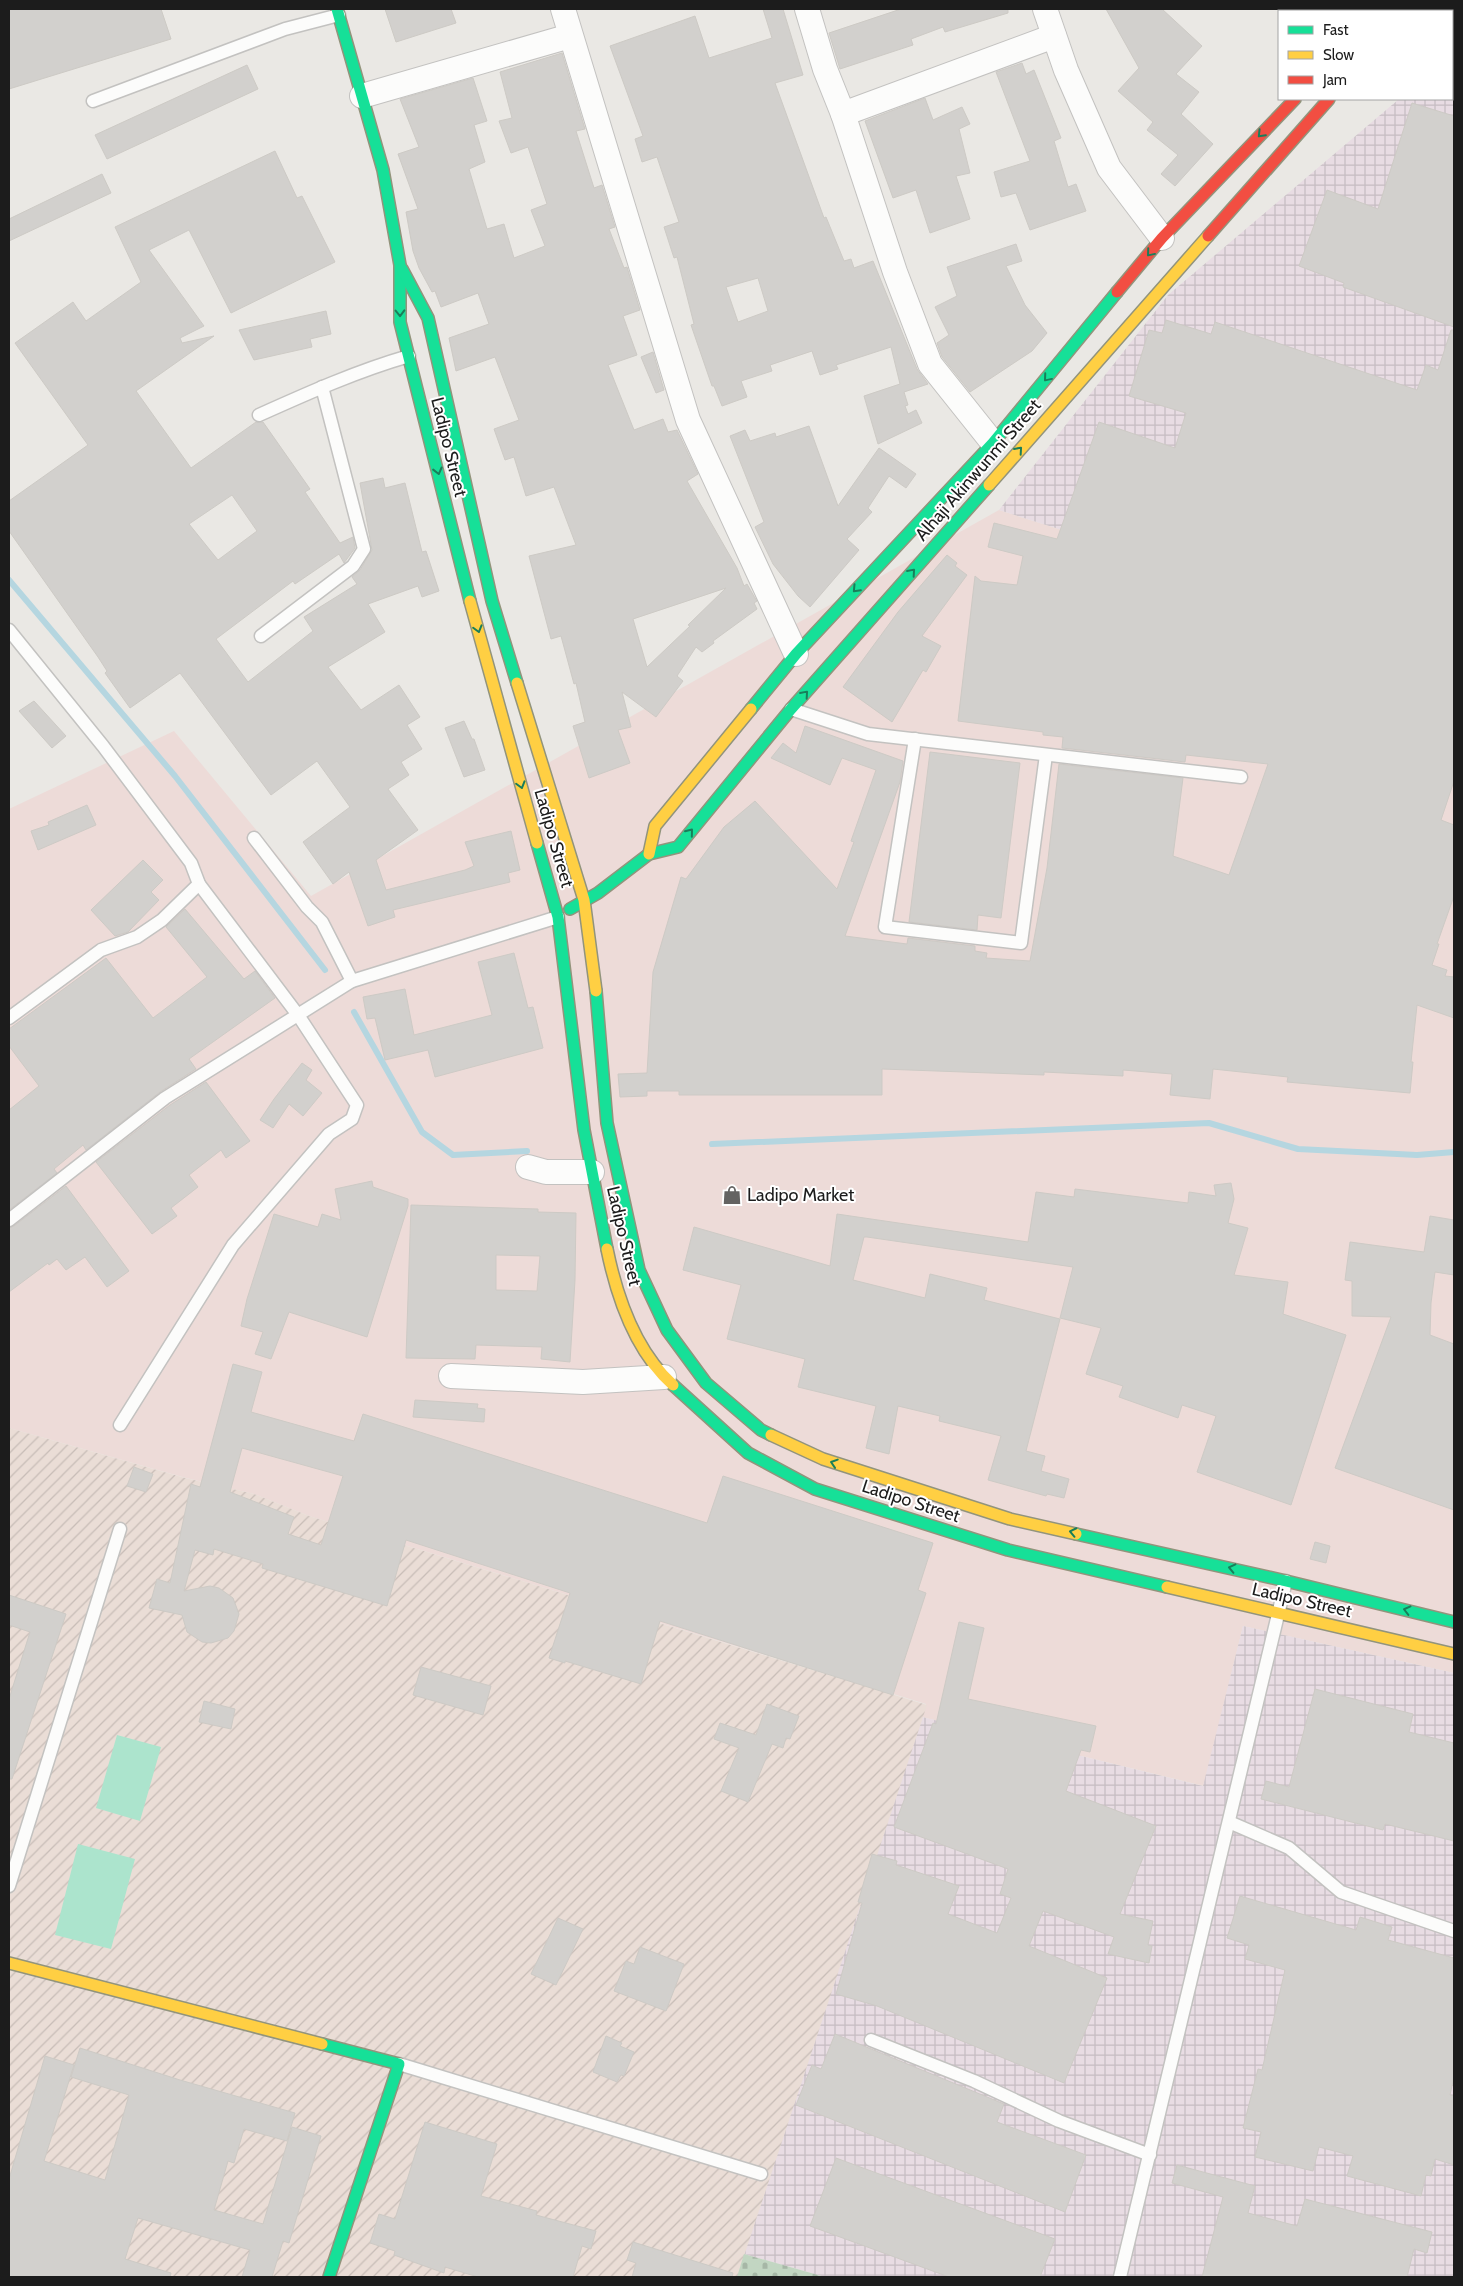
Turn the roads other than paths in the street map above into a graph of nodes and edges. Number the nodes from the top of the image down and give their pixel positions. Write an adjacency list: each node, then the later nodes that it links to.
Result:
1 (563, 9): 5 (street)
2 (807, 9): 11 (street)
3 (1045, 9): 6 (street)
4 (338, 12): 7 (main road, Ladipo Street); 10 (lane)
5 (570, 36): 7 (street); 20 (street)
6 (1054, 36): 11 (street); 12 (street)
7 (362, 96): 13 (main road, Ladipo Street)
8 (1294, 100): 12 (main road, Alhaji Akinwunmi Street, one-way to 12)
9 (1328, 100): 21 (main road, Alhaji Akinwunmi Street, one-way to 9)
10 (93, 101)
11 (843, 114): 17 (street)
12 (1162, 238): 17 (main road, Alhaji Akinwunmi Street, one-way to 17)
13 (400, 265): 14 (main road, Ladipo Street, one-way to 14); 28 (main road, Ladipo Street)
14 (409, 356): 15 (lane); 29 (main road, Ladipo Street, one-way to 29)
15 (322, 386): 16 (lane); 19 (lane)
16 (259, 415)
17 (993, 444): 20 (main road, Alhaji Akinwunmi Street, one-way to 20)
18 (9, 630): 27 (lane)
19 (261, 636)
20 (796, 654): 26 (main road, Alhaji Akinwunmi Street)
21 (792, 708): 22 (lane); 26 (main road, Alhaji Akinwunmi Street, one-way to 21)
22 (915, 739): 23 (lane); 23 (lane)
23 (1046, 755): 24 (lane)
24 (1241, 777)
25 (254, 838): 30 (lane)
26 (649, 854): 28 (main road, Alhaji Akinwunmi Street)
27 (199, 884): 31 (lane); 32 (lane)
28 (584, 900): 29 (main road, Alhaji Akinwunmi Street); 40 (main road, Ladipo Street, one-way to 28)
29 (558, 917): 30 (lane); 34 (main road, Ladipo Street)
30 (352, 981): 31 (lane)
31 (298, 1015): 35 (lane); 38 (lane)
32 (9, 1018)
33 (528, 1167): 34 (street)
34 (592, 1172): 37 (main road, Ladipo Street)
35 (9, 1220)
36 (451, 1376): 37 (street)
37 (664, 1377): 41 (main road, Ladipo Street)
38 (120, 1425)
39 (120, 1529): 45 (lane)
40 (1286, 1581): 41 (lane); 42 (main road, Ladipo Street, one-way to 40)
41 (1278, 1613): 43 (main road, Ladipo Street); 44 (lane)
42 (1454, 1622)
43 (1454, 1654)
44 (1229, 1822): 46 (lane); 50 (lane)
45 (9, 1886)
46 (1454, 1931)
47 (9, 1963): 49 (main road)
48 (871, 2040): 50 (lane)
49 (399, 2064): 51 (lane); 52 (main road)
50 (1150, 2155): 53 (lane)
51 (761, 2174)
52 (329, 2277)
53 (1120, 2277)

